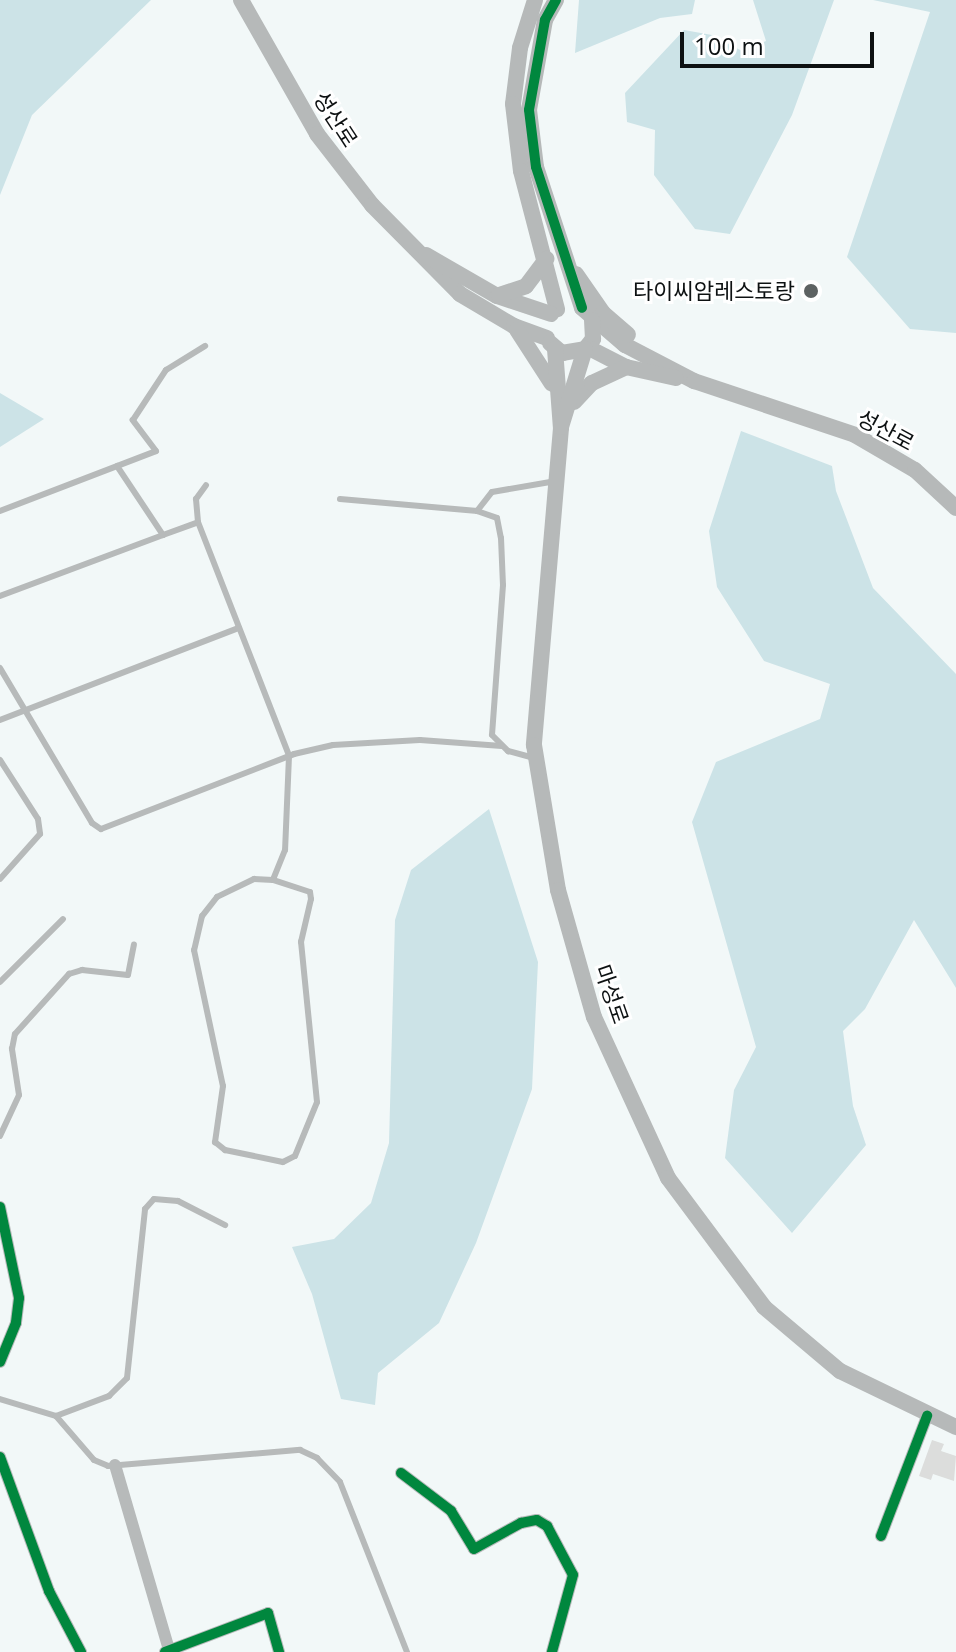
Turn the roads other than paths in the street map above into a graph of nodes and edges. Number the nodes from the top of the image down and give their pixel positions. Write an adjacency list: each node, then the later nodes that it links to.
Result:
1 (241, 0): 4 (main road, 성산로)
2 (535, 0): 5 (main road)
3 (556, 0): 5 (main road)
4 (414, 249): 6 (main road); 9 (main road)
5 (554, 256): 6 (main road); 7 (main road); 8 (main road); 13 (main road)
6 (497, 296): 7 (main road)
7 (554, 312): 8 (main road); 10 (main road, 마성로)
8 (587, 314): 12 (main road); 13 (main road)
9 (514, 326): 10 (main road); 16 (main road)
10 (551, 344): 12 (main road); 16 (main road, 마성로)
11 (205, 346): 17 (lane)
12 (586, 348): 14 (main road); 16 (main road)
13 (662, 366): 15 (main road)
14 (626, 367): 15 (main road); 16 (main road)
15 (694, 381): 21 (main road, 성산로)
16 (565, 399): 18 (main road, 마성로)
17 (117, 466): 22 (lane); 25 (lane)
18 (556, 481): 23 (lane); 33 (main road, 마성로)
19 (206, 485): 24 (lane)
20 (340, 499): 23 (lane)
21 (956, 508)
22 (0, 511)
23 (477, 511): 31 (lane)
24 (198, 522): 25 (lane); 27 (lane)
25 (163, 535): 26 (lane)
26 (0, 596)
27 (239, 628): 29 (lane); 32 (lane)
28 (0, 668): 29 (lane)
29 (23, 707): 30 (lane); 32 (lane)
30 (0, 720)
31 (502, 746): 32 (lane); 33 (lane)
32 (289, 756): 36 (lane)
33 (536, 758): 46 (main road, 마성로)
34 (0, 760): 35 (lane)
35 (0, 879)
36 (273, 880): 36 (lane)
37 (63, 919): 39 (lane)
38 (134, 945): 40 (lane)
39 (0, 982)
40 (0, 1136)
41 (0, 1207): 43 (street)
42 (225, 1225): 45 (lane)
43 (0, 1362)
44 (0, 1399): 45 (lane)
45 (56, 1416): 49 (lane)
46 (927, 1416): 47 (main road, 마성로); 51 (street)
47 (956, 1427)
48 (0, 1457): 53 (street)
49 (115, 1465): 52 (street); 55 (lane)
50 (401, 1473): 56 (street)
51 (881, 1536)
52 (167, 1651): 54 (street)
53 (81, 1652)
54 (279, 1652)
55 (407, 1652)
56 (552, 1652)

